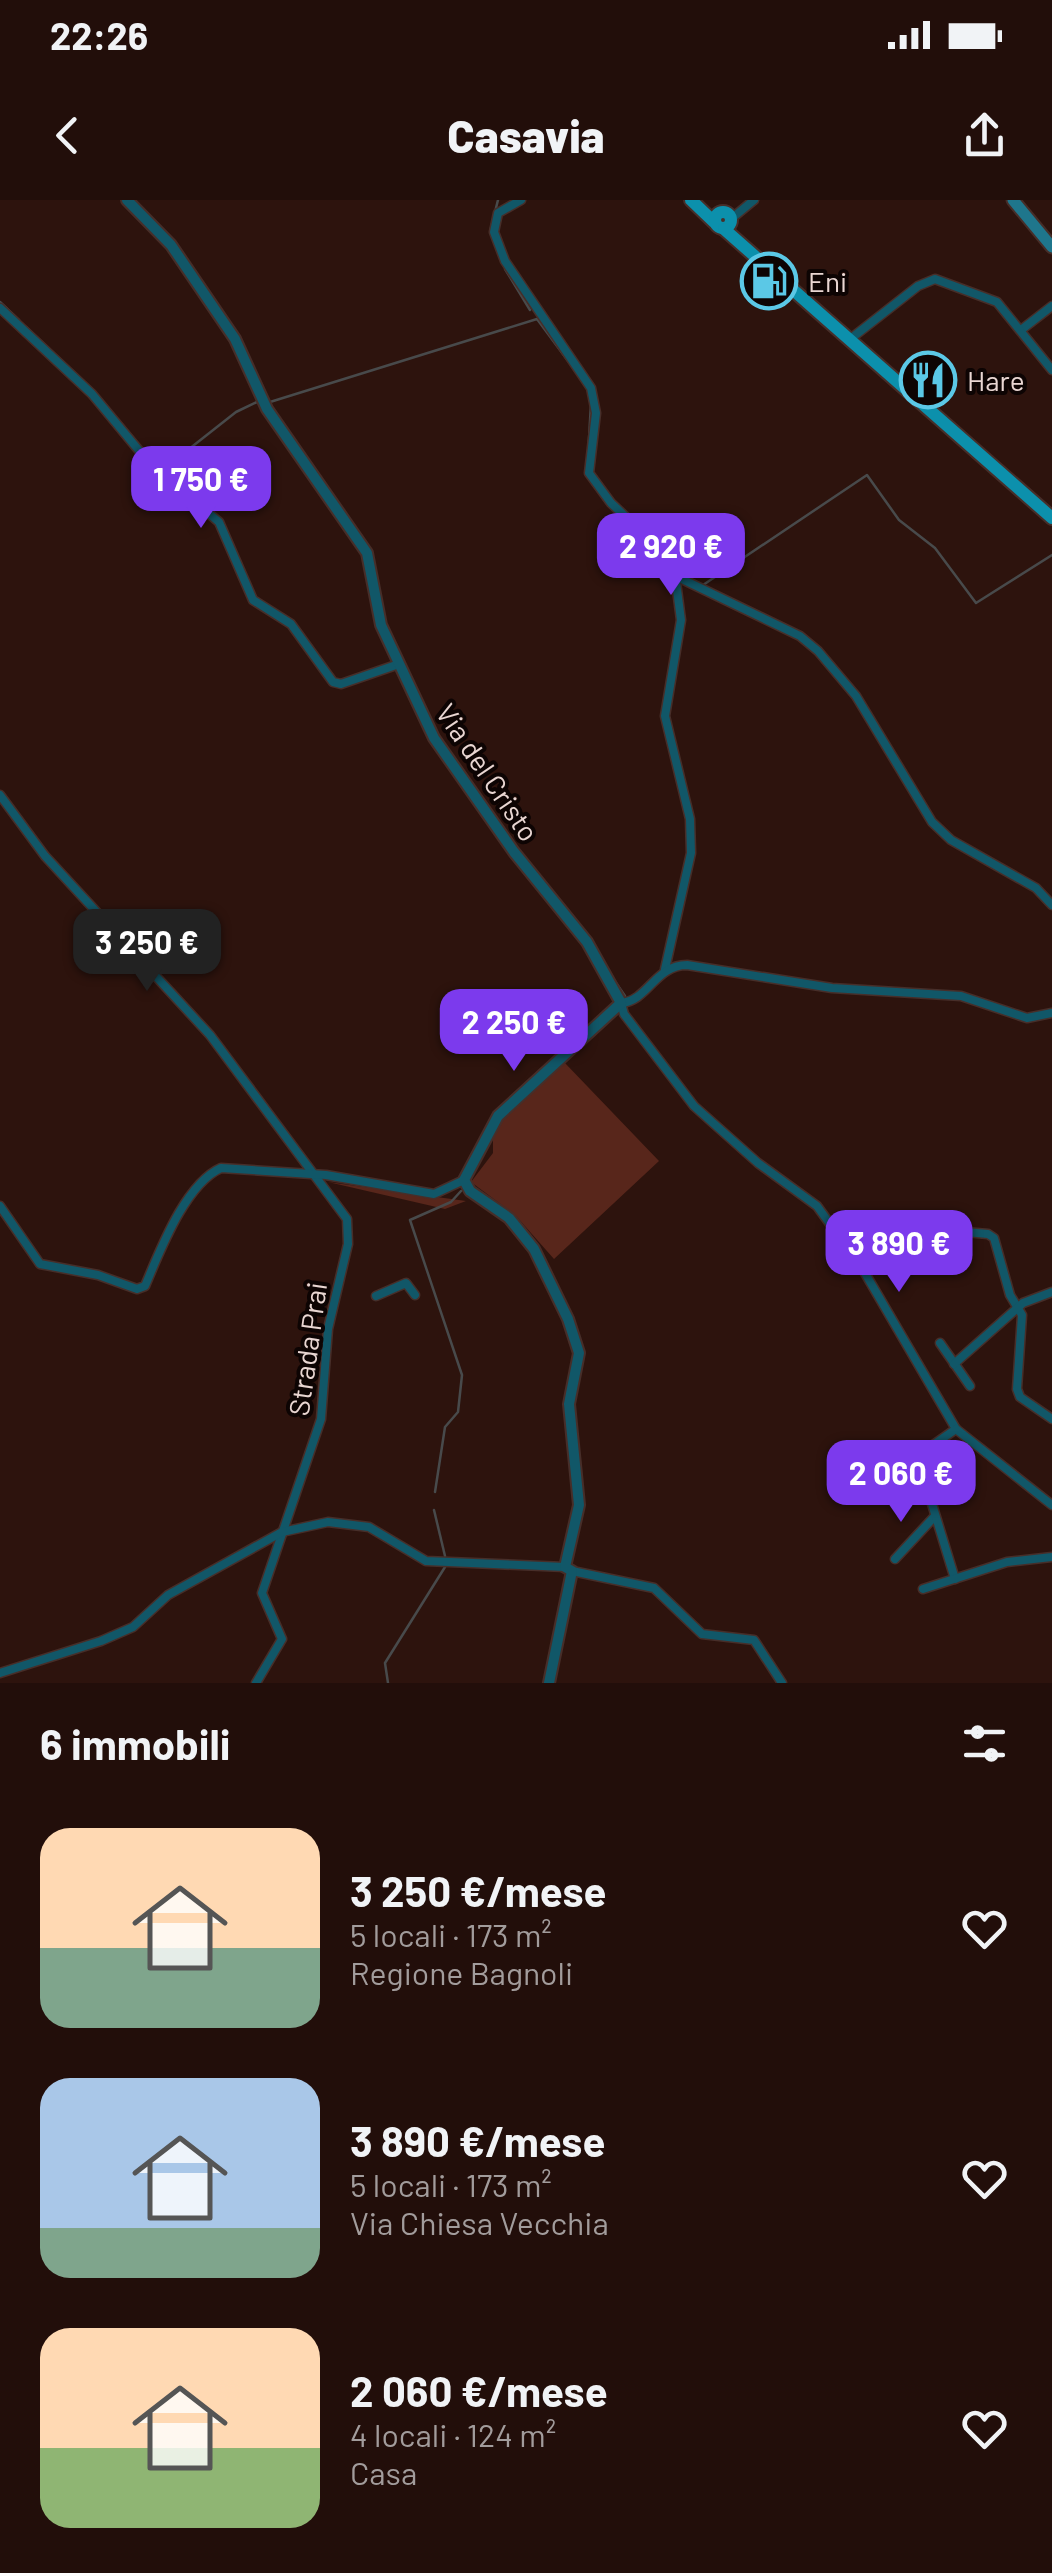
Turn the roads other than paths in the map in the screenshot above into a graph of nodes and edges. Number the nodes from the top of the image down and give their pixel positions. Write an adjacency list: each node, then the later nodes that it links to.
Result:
1 (127, 200): 16 (street, Via del Cristo)
2 (521, 200): 15 (street)
3 (754, 200): 6 (street)
4 (1013, 200): 7 (main road)
5 (695, 203): 6 (main road)
6 (726, 219): 11 (main road)
7 (1052, 247)
8 (1052, 306): 10 (street)
9 (0, 308): 16 (street)
10 (1021, 330): 11 (street); 12 (street)
11 (849, 340): 13 (main road)
12 (1052, 370)
13 (1046, 504): 14 (main road)
14 (1052, 518)
15 (674, 579): 18 (street); 20 (street)
16 (398, 664): 22 (street, Via del Cristo)
17 (0, 795): 24 (street, Strada Prai)
18 (1052, 905)
19 (695, 967): 20 (street); 21 (street); 23 (street)
20 (665, 968): 21 (street)
21 (647, 986): 22 (street)
22 (621, 1003): 25 (street); 36 (street)
23 (1052, 1013)
24 (316, 1178): 25 (street); 26 (street); 39 (street, Strada Prai)
25 (464, 1180): 42 (street)
26 (0, 1206)
27 (954, 1231): 31 (street)
28 (1052, 1292): 31 (street)
29 (415, 1295): 30 (street)
30 (376, 1296)
31 (1018, 1306): 33 (street); 35 (street)
32 (940, 1343): 33 (street)
33 (954, 1364): 34 (street)
34 (970, 1386)
35 (1052, 1419)
36 (956, 1428): 37 (street); 38 (street)
37 (1052, 1505)
38 (935, 1516): 41 (street); 43 (street)
39 (282, 1532): 42 (street); 45 (street); 46 (street, Strada Prai)
40 (1052, 1556): 43 (street)
41 (895, 1560)
42 (568, 1569): 47 (street); 48 (street)
43 (955, 1579): 44 (street)
44 (923, 1590)
45 (0, 1674)
46 (256, 1683)
47 (549, 1683)
48 (782, 1683)

